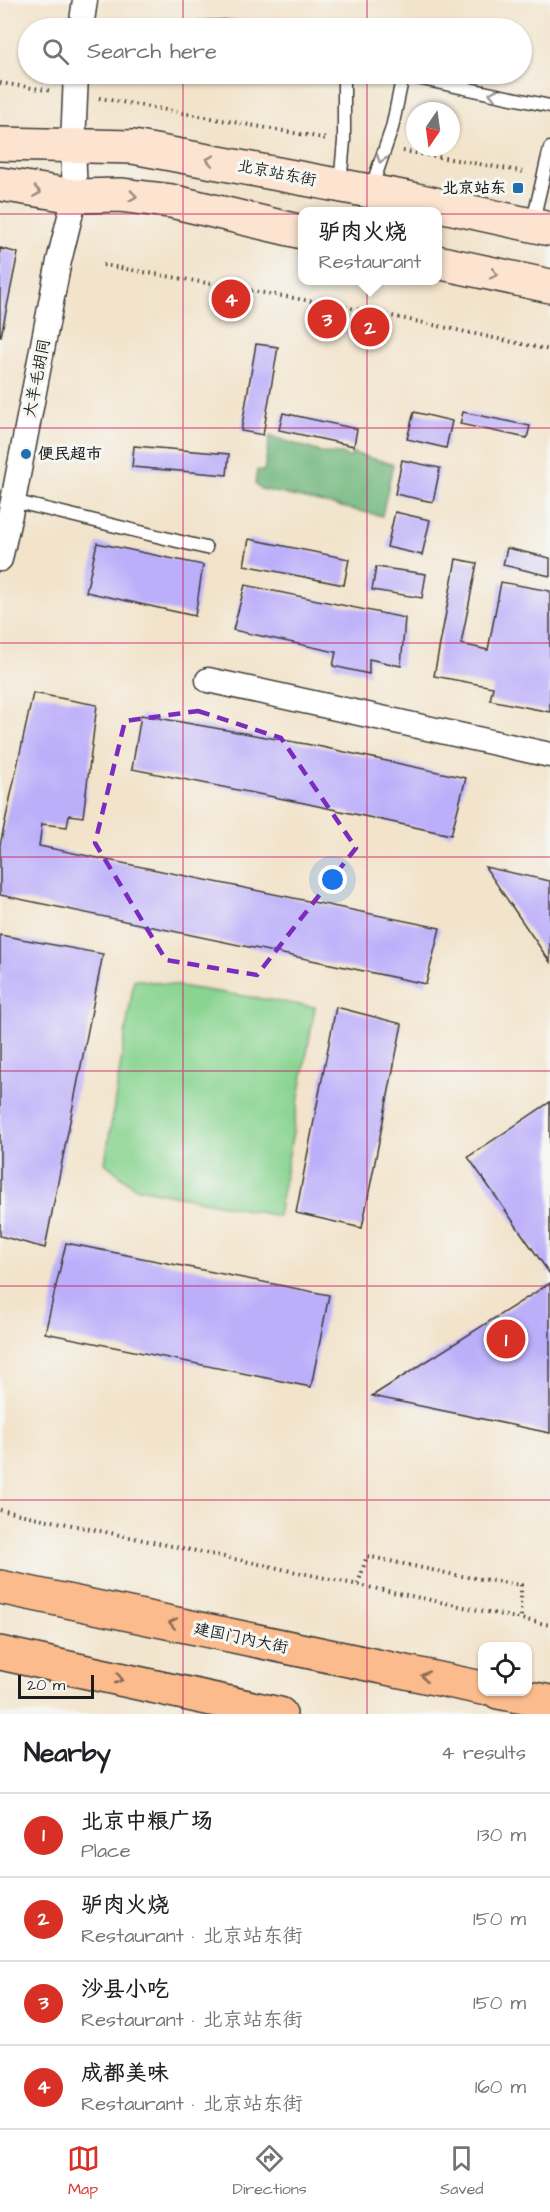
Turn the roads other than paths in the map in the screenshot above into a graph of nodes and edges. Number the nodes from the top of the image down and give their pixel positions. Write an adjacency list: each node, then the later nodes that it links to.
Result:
1 (85, 0): 2 (street)
2 (82, 18)
3 (76, 84): 9 (street)
4 (344, 84): 12 (lane)
5 (401, 84): 12 (lane, one-way to 12)
6 (446, 84): 7 (lane, one-way to 6)
7 (550, 106)
8 (0, 144): 9 (main road, 北京站东街)
9 (73, 145): 12 (main road, 北京站东街, one-way to 9); 13 (street, 大羊毛胡同)
10 (550, 148): 14 (lane)
11 (0, 184): 13 (main road, one-way to 13)
12 (355, 188): 14 (main road, 北京站东街)
13 (75, 196): 15 (main road, one-way to 15); 18 (street, 大羊毛胡同)
14 (541, 227)
15 (298, 230)
16 (442, 263): 17 (main road, one-way to 17)
17 (550, 286)
18 (13, 501): 19 (lane); 20 (street, 大羊毛胡同)
19 (206, 548)
20 (0, 559)
21 (208, 680): 22 (street)
22 (550, 755)
23 (0, 1587): 25 (highway, 建国门内大街, one-way to 23)
24 (0, 1653): 28 (highway, one-way to 28)
25 (478, 1687)
26 (519, 1696): 27 (highway)
27 (550, 1702)
28 (209, 1707): 29 (highway)
29 (280, 1714)

